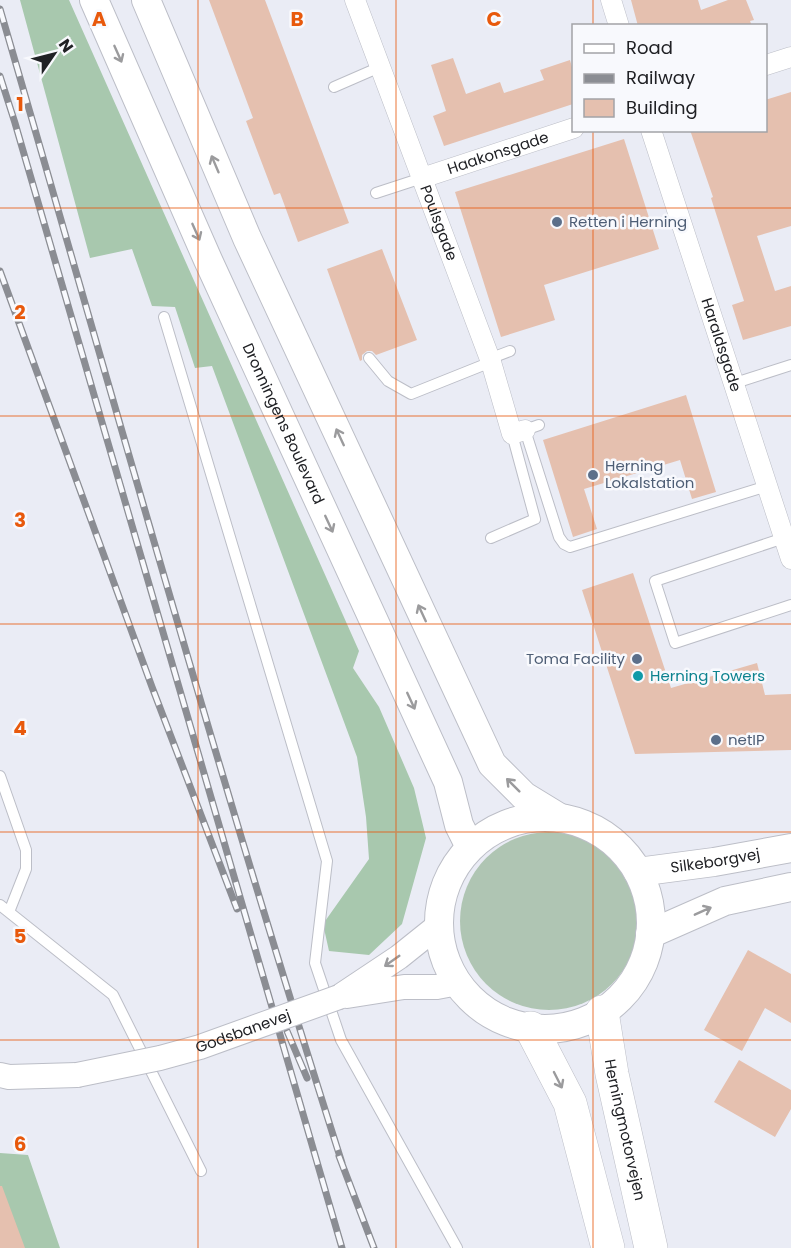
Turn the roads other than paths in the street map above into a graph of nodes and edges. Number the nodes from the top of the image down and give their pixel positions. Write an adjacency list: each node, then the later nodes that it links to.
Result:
1 (94, 0): 29 (main road, Dronningens Boulevard, one-way to 29)
2 (146, 0): 28 (main road, one-way to 2)
3 (355, 0): 8 (street, Poulsgade)
4 (611, 0): 5 (street)
5 (618, 24)
6 (791, 57): 7 (street)
7 (767, 64)
8 (380, 67): 9 (lane); 12 (street, Poulsgade)
9 (334, 87)
10 (572, 128): 12 (street, Haakonsgade)
11 (652, 132): 19 (street, Haraldsgade)
12 (422, 178): 13 (lane); 17 (street, Poulsgade)
13 (376, 193)
14 (164, 316): 42 (lane)
15 (510, 351): 17 (lane)
16 (369, 358): 17 (lane)
17 (490, 361): 20 (street, Poulsgade)
18 (791, 365): 19 (lane)
19 (732, 384): 21 (street, Haraldsgade)
20 (525, 430): 21 (lane); 23 (lane)
21 (767, 486): 22 (street, Haraldsgade)
22 (783, 506): 24 (street, Haraldsgade)
23 (491, 538)
24 (784, 538): 25 (street, Haraldsgade); 26 (lane)
25 (791, 559)
26 (791, 605)
27 (0, 776): 33 (lane)
28 (560, 818): 29 (main road); 31 (main road)
29 (470, 847): 34 (main road)
30 (791, 848): 31 (main road, Silkeborgvej)
31 (638, 872): 35 (main road)
32 (791, 887): 35 (main road, one-way to 32)
33 (4, 908): 41 (lane)
34 (438, 925): 36 (main road); 37 (street, Godsbanevej, one-way to 37)
35 (650, 934): 38 (main road)
36 (458, 983): 37 (street, Godsbanevej); 39 (main road)
37 (339, 997): 40 (street, Godsbanevej, bridge)
38 (602, 1012): 39 (main road); 44 (highway, Herningmotorvejen)
39 (531, 1028): 43 (highway, one-way to 43)
40 (0, 1075)
41 (201, 1171)
42 (457, 1248)
43 (608, 1248)
44 (651, 1248)

